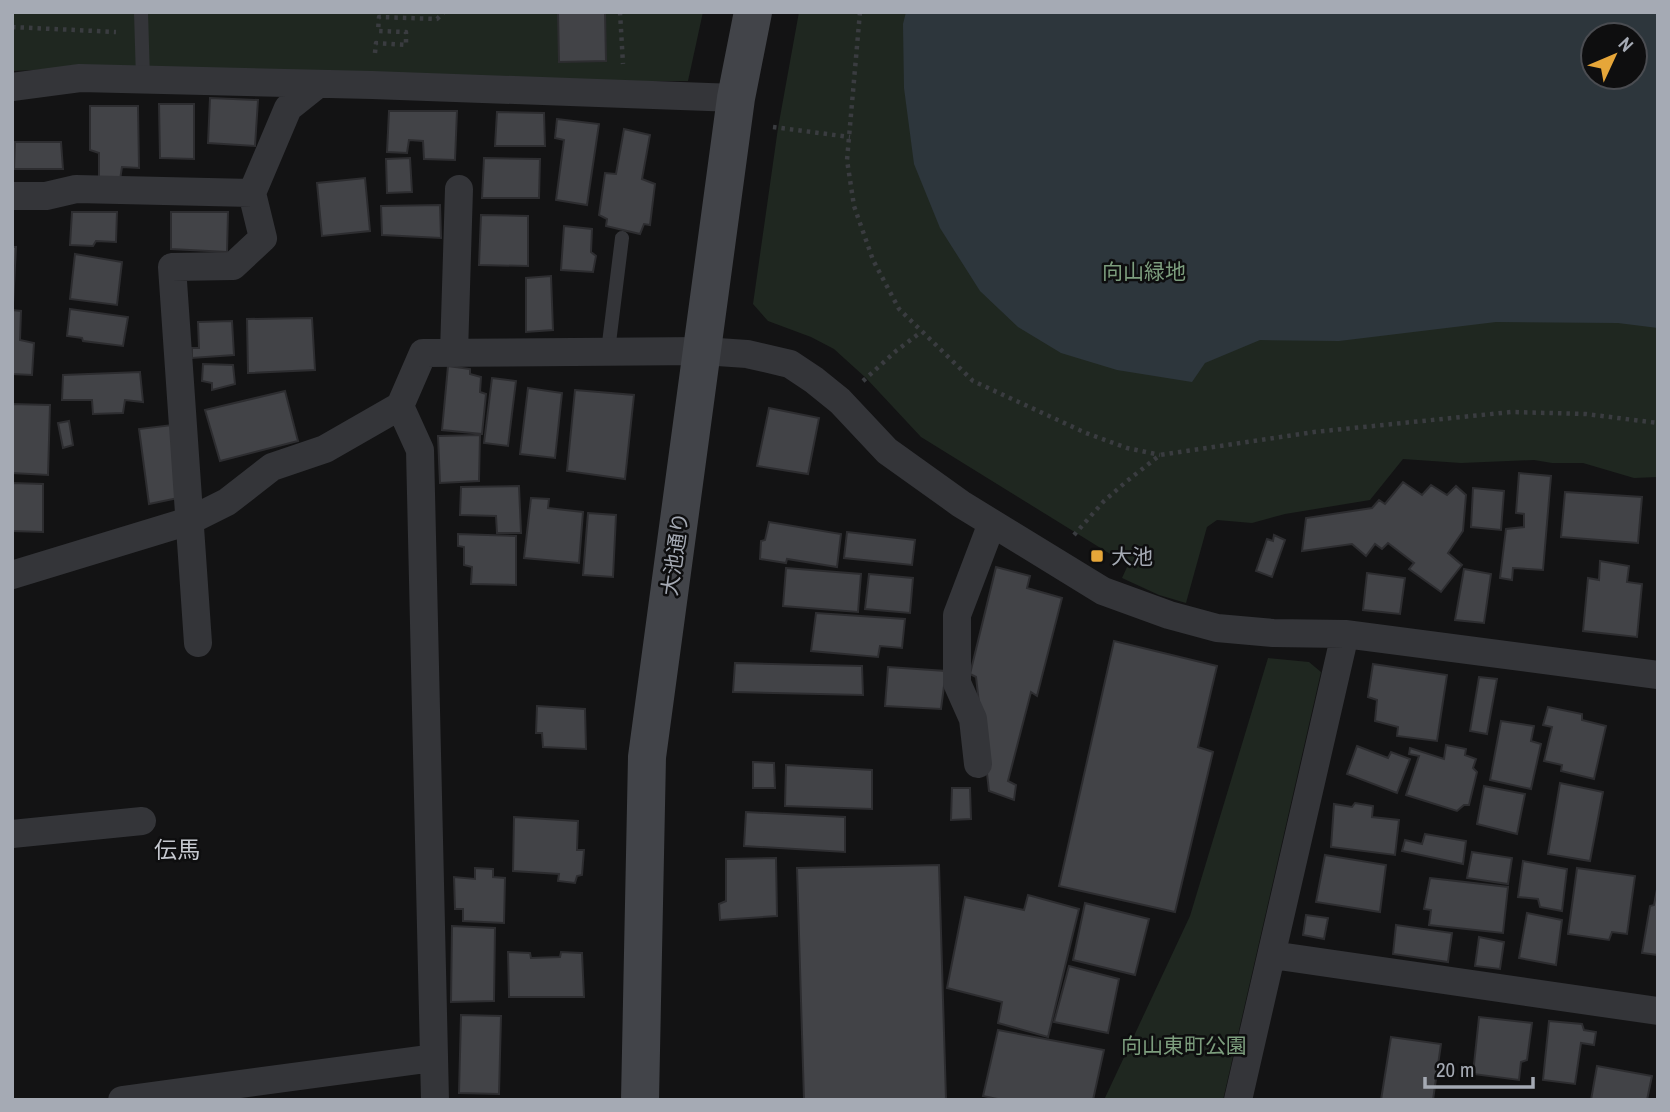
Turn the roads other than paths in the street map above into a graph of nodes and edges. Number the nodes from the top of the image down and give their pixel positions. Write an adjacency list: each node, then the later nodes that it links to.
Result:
1 (141, 12): 3 (lane)
2 (753, 12): 6 (street, 大池通り)
3 (143, 79): 4 (street); 5 (street)
4 (318, 84): 6 (street); 8 (street)
5 (12, 87)
6 (736, 98): 12 (street, 大池通り)
7 (459, 189): 13 (street)
8 (252, 193): 9 (street); 15 (street)
9 (12, 196)
10 (622, 238): 11 (lane)
11 (608, 351): 12 (street); 13 (street)
12 (703, 351): 16 (street); 29 (street, 大池通り)
13 (454, 353): 14 (street)
14 (400, 406): 15 (street); 26 (street)
15 (189, 521): 17 (street); 19 (street)
16 (992, 523): 18 (street); 21 (street)
17 (12, 575)
18 (1345, 634): 20 (street); 24 (street)
19 (198, 643)
20 (1658, 675)
21 (978, 764)
22 (142, 821): 23 (street)
23 (12, 834)
24 (1272, 955): 25 (street); 30 (street)
25 (1658, 1011)
26 (434, 1058): 27 (street); 28 (street)
27 (122, 1100)
28 (435, 1100)
29 (640, 1100)
30 (1238, 1100)

